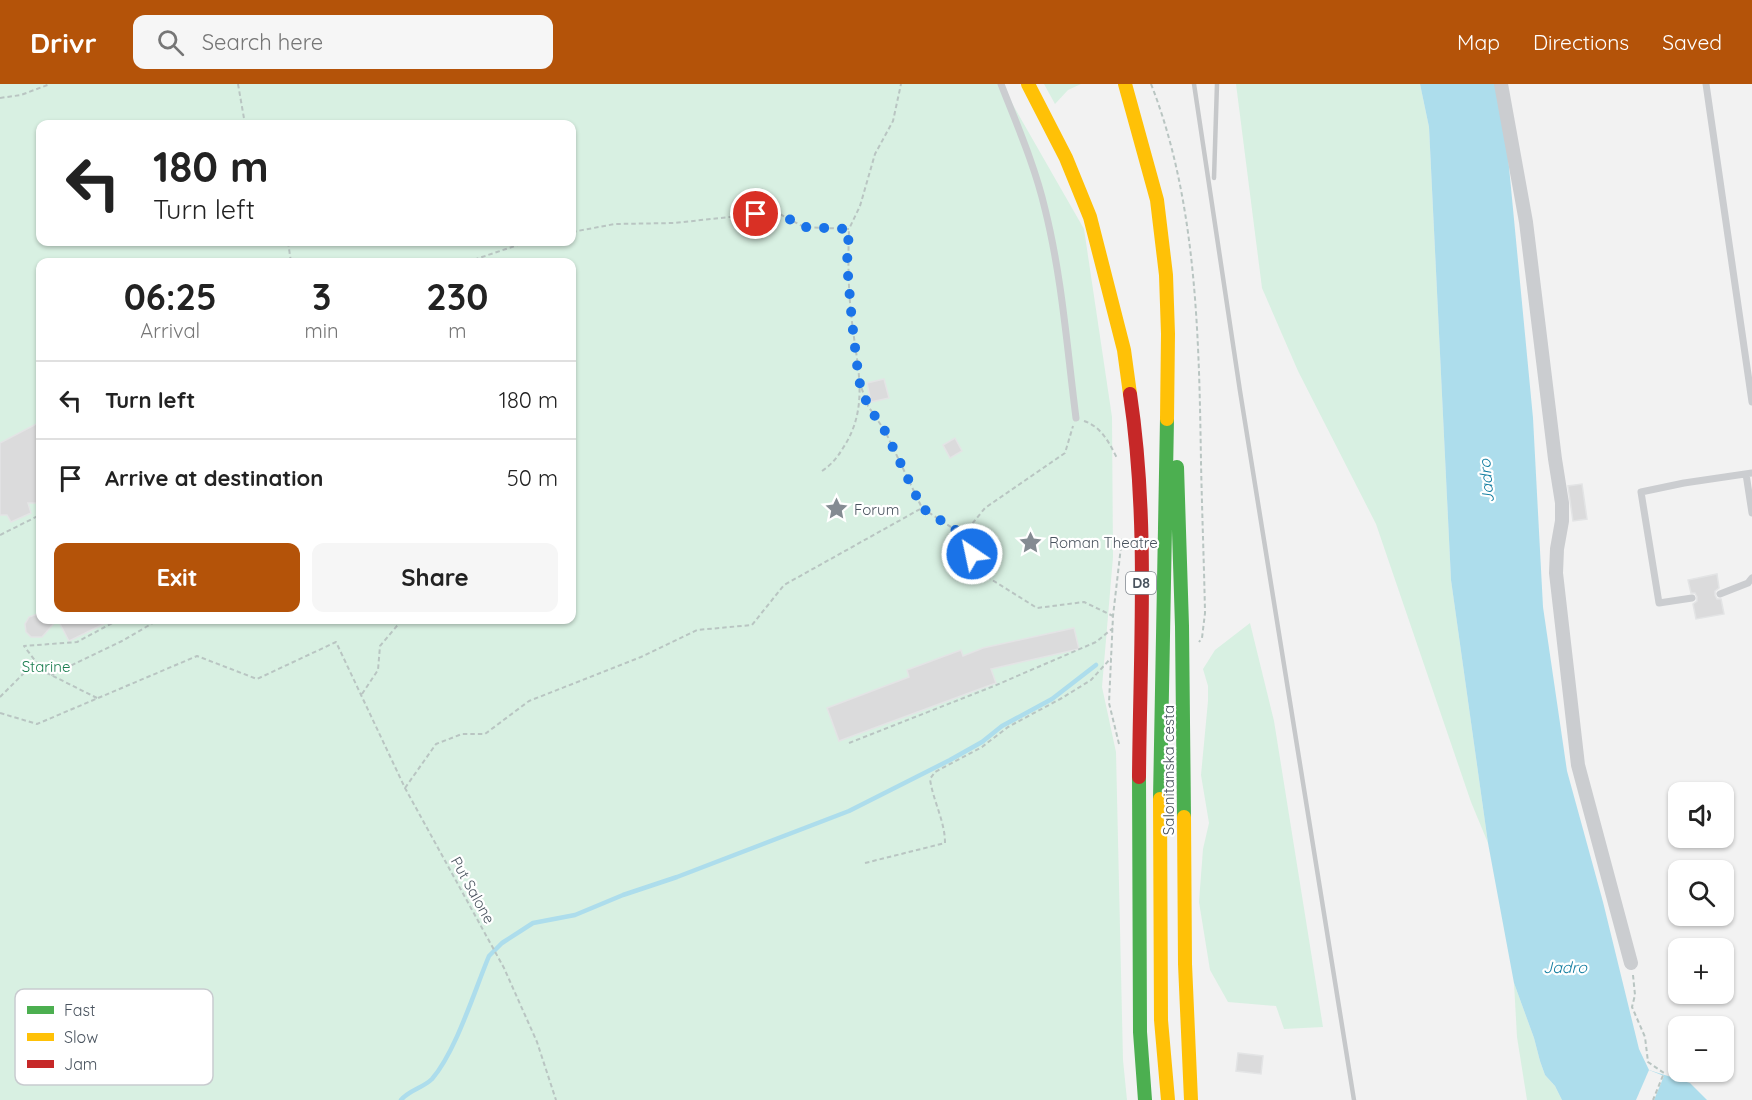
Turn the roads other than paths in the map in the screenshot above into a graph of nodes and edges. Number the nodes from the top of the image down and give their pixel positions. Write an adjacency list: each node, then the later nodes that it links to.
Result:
1 (1001, 84): 7 (lane)
2 (1028, 84): 15 (main road, D8)
3 (1125, 84): 8 (main road, D8)
4 (1501, 84): 14 (street)
5 (1706, 84): 6 (lane)
6 (1752, 402)
7 (1076, 418)
8 (1166, 444): 16 (main road, D8); 17 (main road, Salonitanska cesta)
9 (1749, 474): 10 (lane); 13 (lane)
10 (1752, 513)
11 (1752, 578): 12 (lane)
12 (1720, 594)
13 (1692, 598)
14 (1631, 963)
15 (1145, 1100)
16 (1168, 1100)
17 (1191, 1100)

